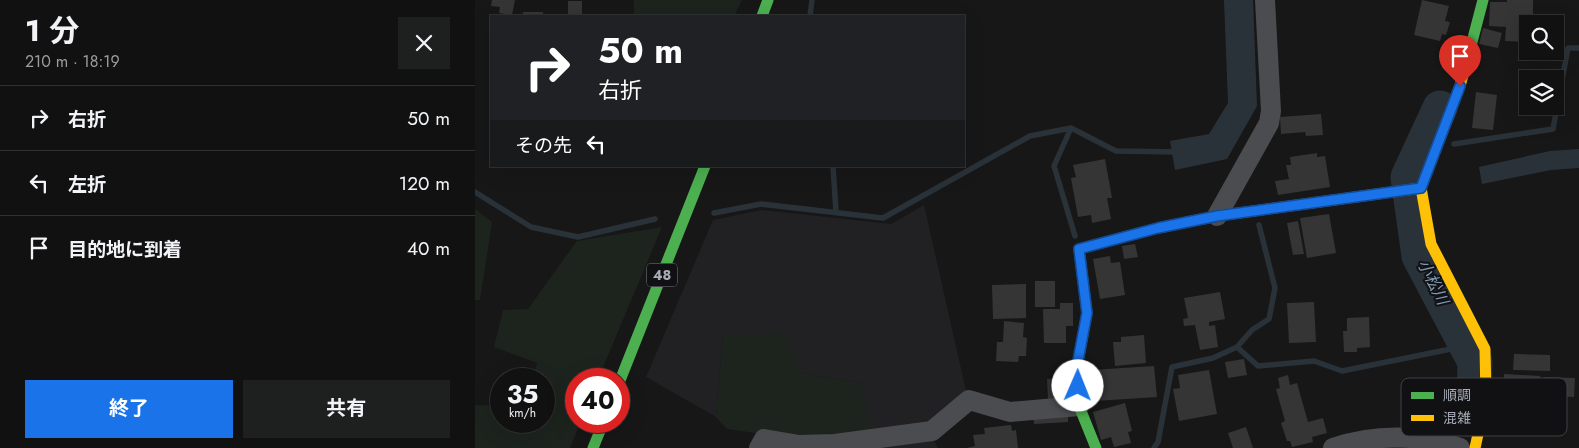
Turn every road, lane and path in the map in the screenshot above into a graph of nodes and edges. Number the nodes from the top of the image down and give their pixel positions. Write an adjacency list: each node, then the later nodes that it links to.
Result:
1 (768, 0): 4 (street)
2 (1265, 0): 7 (street)
3 (1483, 0): 6 (street)
4 (762, 15)
5 (705, 167): 8 (street, 48)
6 (1421, 188): 7 (street); 9 (street)
7 (1217, 216): 10 (street)
8 (625, 368)
9 (1486, 378)
10 (1079, 406): 14 (street); 15 (street)
11 (599, 433): 13 (street)
12 (1451, 445): 16 (street)
13 (593, 448)
14 (759, 448)
15 (1096, 448)
16 (1333, 448)

